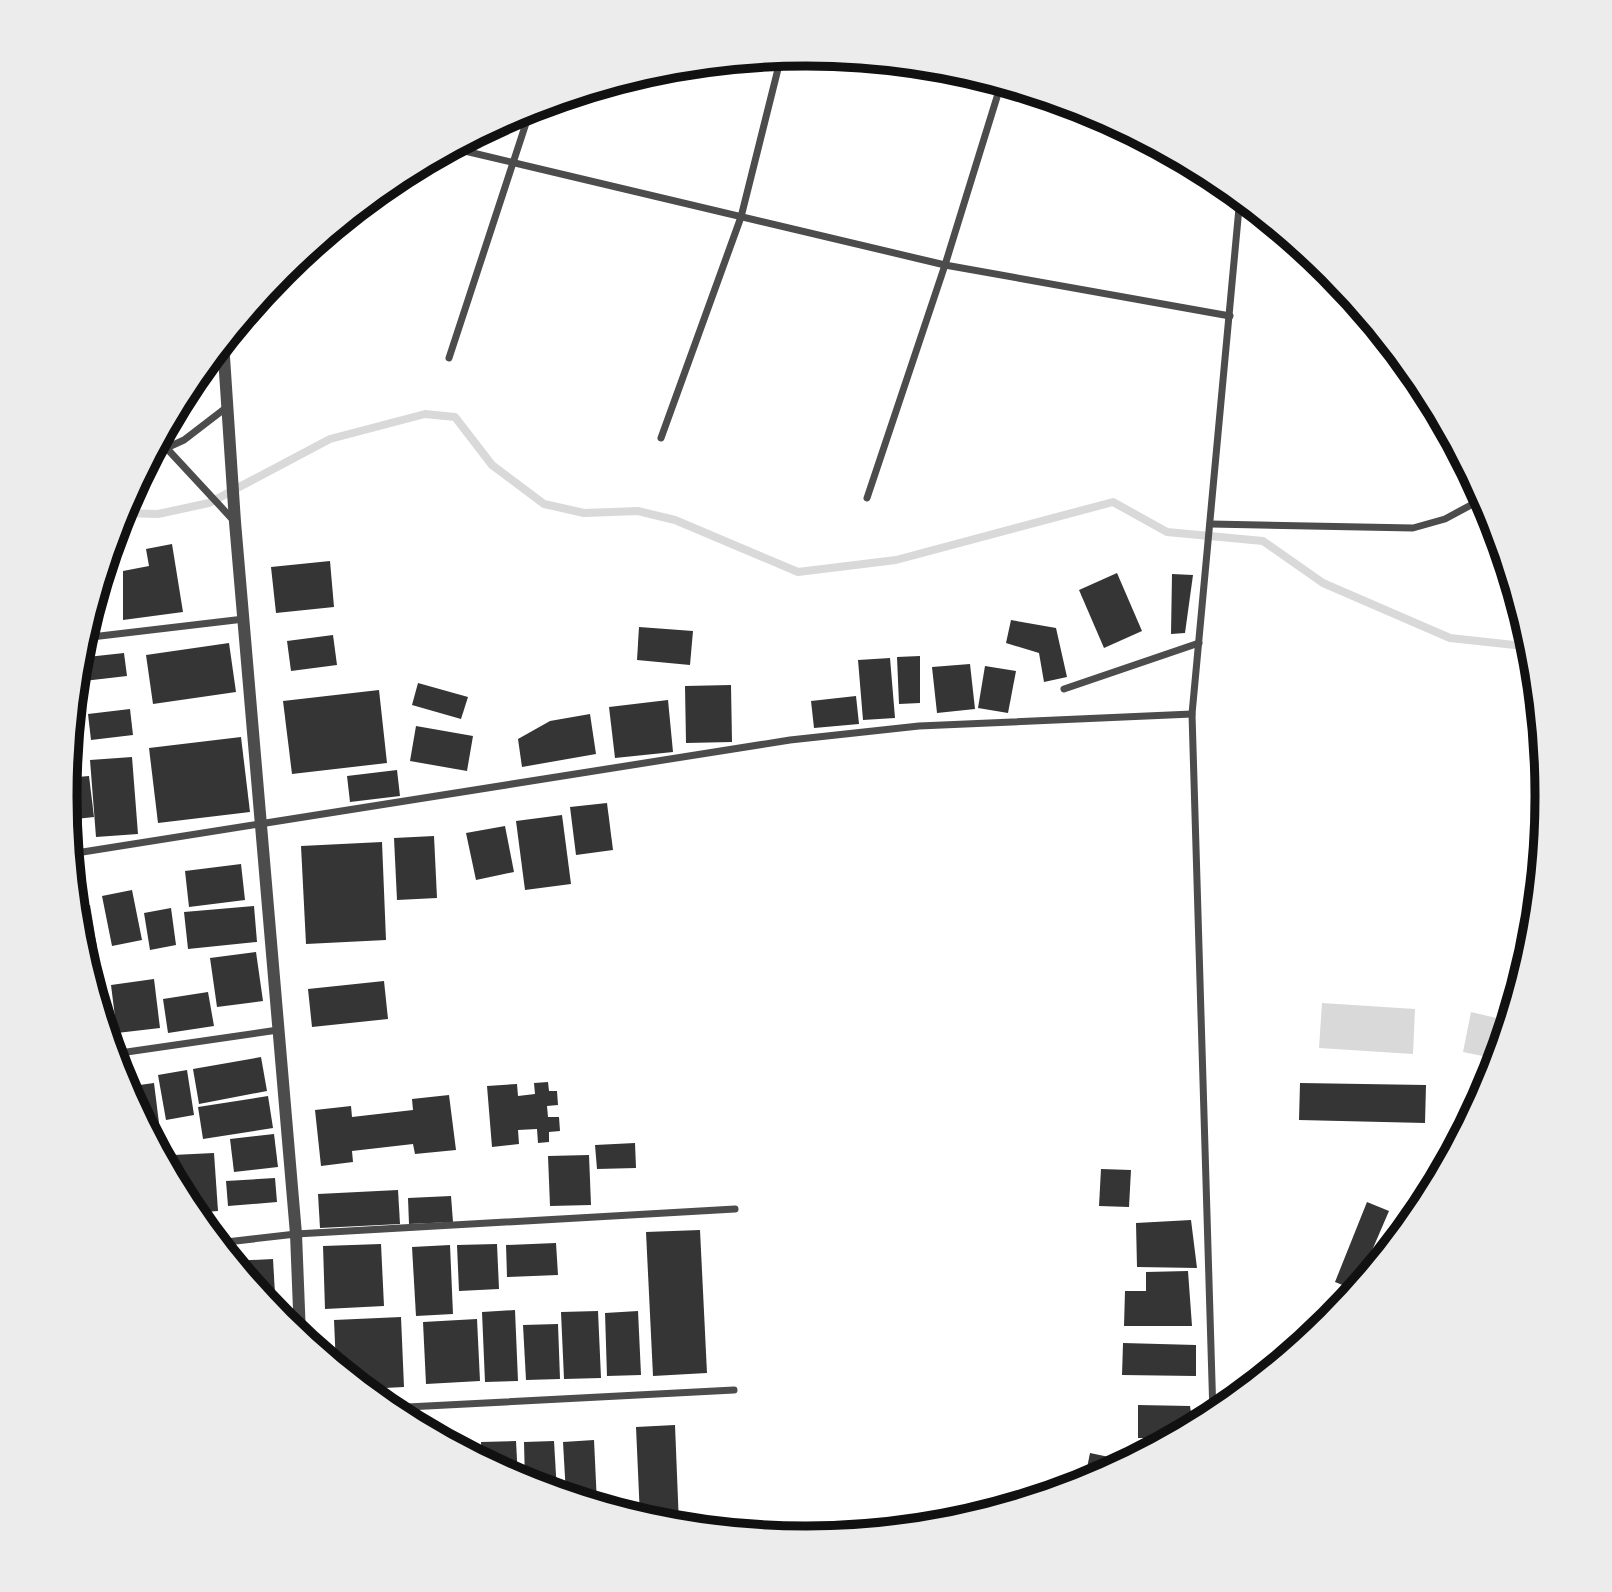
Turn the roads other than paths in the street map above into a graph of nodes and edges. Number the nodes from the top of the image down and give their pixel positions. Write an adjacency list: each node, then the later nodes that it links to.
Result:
1 (778, 67): 7 (street)
2 (998, 92): 8 (street)
3 (527, 122): 5 (street)
4 (465, 151): 5 (street)
5 (515, 164): 7 (street); 11 (street)
6 (1239, 209): 9 (street)
7 (741, 217): 8 (street); 13 (street)
8 (945, 265): 9 (street); 17 (street)
9 (1230, 316): 20 (street)
10 (224, 356): 12 (street)
11 (449, 358)
12 (228, 406): 15 (street); 19 (street)
13 (661, 438)
14 (166, 447): 15 (street)
15 (168, 449): 16 (street); 19 (street)
16 (164, 450)
17 (867, 498)
18 (1474, 503): 20 (street)
19 (235, 522): 21 (street)
20 (1211, 524): 23 (street)
21 (244, 619): 22 (street); 26 (street)
22 (95, 637)
23 (1199, 643): 24 (street); 25 (street)
24 (1064, 689)
25 (1192, 714): 26 (street); 35 (street)
26 (261, 824): 27 (street); 28 (street)
27 (79, 853)
28 (278, 1030): 29 (street); 31 (street)
29 (123, 1052)
30 (735, 1209): 31 (street)
31 (296, 1234): 32 (street); 33 (street)
32 (228, 1242)
33 (299, 1321)
34 (734, 1390): 36 (street)
35 (1213, 1402)
36 (407, 1407)

